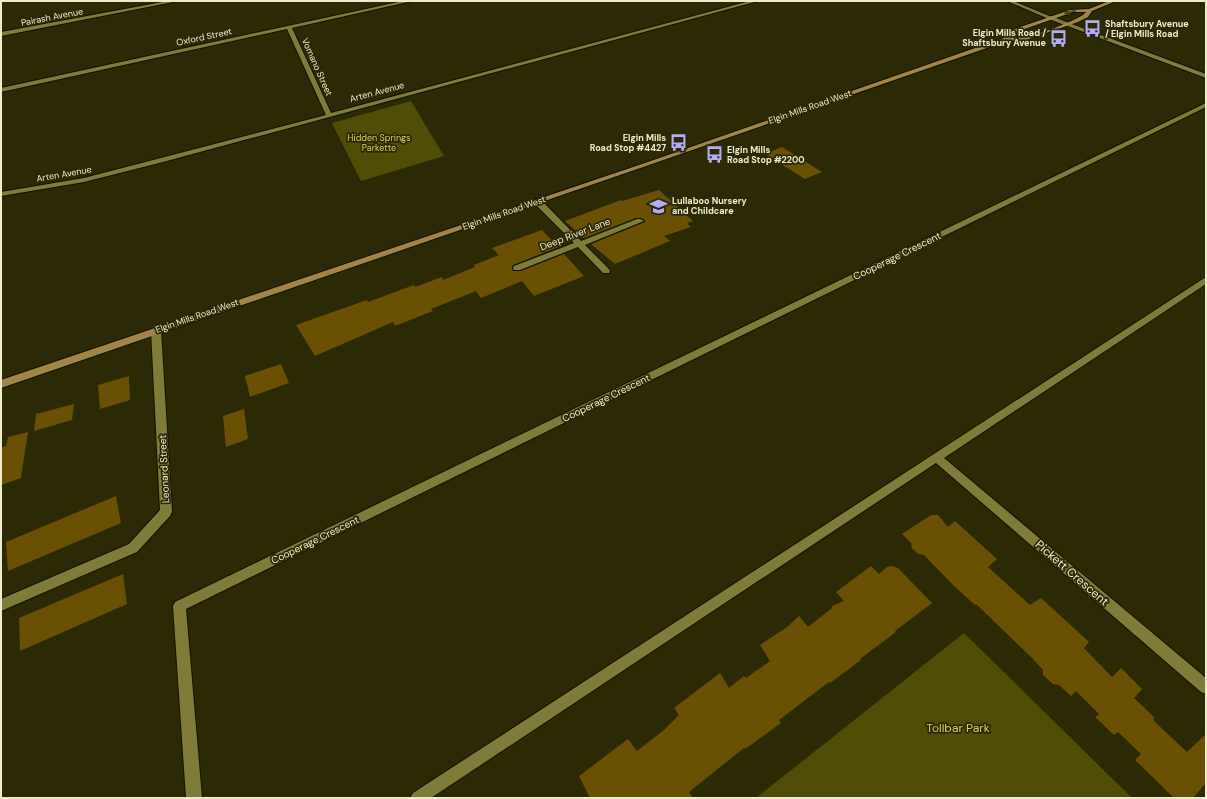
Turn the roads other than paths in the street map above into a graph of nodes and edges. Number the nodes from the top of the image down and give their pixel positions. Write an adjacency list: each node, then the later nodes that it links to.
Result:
1 (176, 1): 10 (street, Pairash Avenue)
2 (410, 1): 9 (street, Oxford Street)
3 (756, 1): 15 (street, Arten Avenue)
4 (1009, 1): 7 (street)
5 (1114, 1): 6 (main road, Elgin Mills Road West)
6 (1090, 10): 7 (main road, Elgin Mills Road West, one-way to 7); 8 (main road, Elgin Mills Road West)
7 (1050, 18): 8 (street); 11 (main road, Elgin Mills Road West)
8 (1067, 24): 11 (main road, Elgin Mills Road West); 12 (street)
9 (289, 27): 13 (street, Oxford Street); 15 (street, Vomano Street)
10 (1, 34)
11 (1006, 40): 17 (main road, Elgin Mills Road West)
12 (1206, 76)
13 (1, 90)
14 (1206, 105): 28 (street, Cooperage Crescent)
15 (329, 115): 16 (street, Arten Avenue)
16 (1, 194)
17 (537, 201): 19 (street); 23 (main road, Elgin Mills Road West)
18 (640, 221): 19 (street, Deep River Lane)
19 (579, 244): 20 (street, Deep River Lane); 21 (street)
20 (517, 268)
21 (606, 271)
22 (1206, 280): 25 (street)
23 (156, 330): 24 (main road, Elgin Mills Road West); 26 (street, Leonard Street)
24 (1, 384)
25 (936, 458): 27 (street, Pickett Crescent); 29 (street)
26 (1, 605)
27 (1206, 687)
28 (194, 798)
29 (418, 798)

